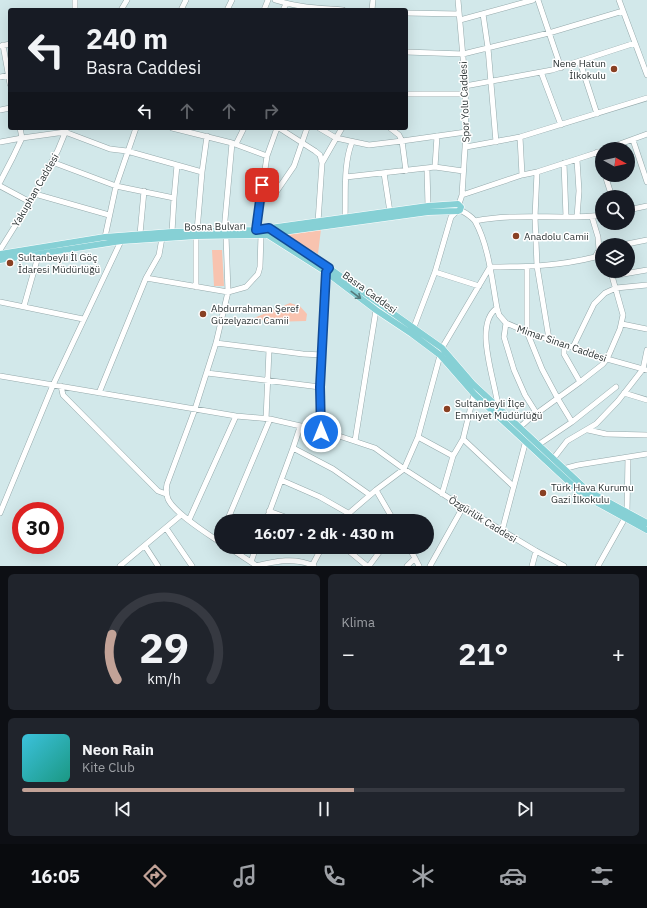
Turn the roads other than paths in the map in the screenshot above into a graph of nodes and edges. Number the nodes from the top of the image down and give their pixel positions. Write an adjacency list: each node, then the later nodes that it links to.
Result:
1 (275, 0): 7 (street)
2 (458, 0): 12 (street, Spor Yolu Caddesi)
3 (533, 0): 13 (street)
4 (538, 0): 15 (street)
5 (619, 0): 10 (street)
6 (292, 2): 7 (street); 9 (street)
7 (286, 4): 8 (street)
8 (284, 8)
9 (307, 8)
10 (623, 11): 15 (street); 16 (street)
11 (408, 13): 12 (street)
12 (459, 14): 14 (street, Spor Yolu Caddesi)
13 (483, 14): 14 (street); 18 (street)
14 (460, 20): 20 (street, Spor Yolu Caddesi)
15 (549, 33): 18 (street); 23 (street)
16 (635, 43): 21 (street); 22 (street)
17 (2, 46): 24 (street)
18 (488, 48): 20 (street); 27 (street)
19 (408, 52): 20 (street)
20 (462, 54): 28 (street, Spor Yolu Caddesi)
21 (644, 60): 26 (street)
22 (580, 62): 23 (street); 32 (street)
23 (561, 68): 25 (street)
24 (8, 71)
25 (541, 72): 27 (street); 33 (street)
26 (647, 75)
27 (491, 82): 28 (street); 57 (street)
28 (465, 86): 30 (street, Spor Yolu Caddesi)
29 (408, 94): 30 (street)
30 (465, 94): 45 (street, Spor Yolu Caddesi)
31 (647, 98): 32 (street)
32 (597, 114): 33 (street)
33 (560, 125): 49 (street)
34 (20, 130): 50 (street)
35 (66, 130): 50 (street); 61 (street); 65 (street, Yakuphan Caddesi)
36 (135, 130): 61 (street)
37 (181, 130): 47 (street)
38 (243, 130): 59 (street)
39 (277, 130): 63 (street)
40 (281, 130): 55 (street)
41 (307, 130): 55 (street)
42 (322, 130): 51 (street)
43 (341, 130): 51 (street)
44 (393, 130): 53 (street)
45 (466, 132): 48 (street); 60 (street, Spor Yolu Caddesi)
46 (647, 134): 52 (street)
47 (207, 136): 59 (street); 73 (street)
48 (437, 136): 53 (street); 69 (street)
49 (520, 137): 57 (street); 76 (street)
50 (22, 138): 54 (street); 78 (street)
51 (336, 138): 56 (street); 66 (street)
52 (633, 140): 58 (street); 79 (street)
53 (402, 141): 56 (street); 71 (street)
54 (0, 142)
55 (302, 142): 66 (street); 86 (street)
56 (352, 142): 77 (street)
57 (496, 142): 60 (street)
58 (627, 142)
59 (234, 143): 63 (street); 105 (street)
60 (466, 146): 72 (street, Spor Yolu Caddesi)
61 (127, 152): 68 (street); 81 (street)
62 (595, 153): 64 (street)
63 (267, 156): 86 (street)
64 (577, 160): 67 (street); 97 (street)
65 (52, 162): 81 (street); 83 (street, Yakuphan Caddesi)
66 (322, 163): 101 (street)
67 (564, 164): 74 (street); 96 (street)
68 (177, 165): 73 (street); 85 (street)
69 (435, 167): 70 (street); 72 (street)
70 (427, 169): 71 (street); 88 (street)
71 (406, 171): 75 (street)
72 (464, 171): 84 (street, Spor Yolu Caddesi)
73 (202, 172): 107 (street)
74 (537, 172): 76 (street); 95 (street)
75 (384, 173): 77 (street); 92 (street)
76 (522, 175): 84 (street)
77 (346, 176): 99 (street)
78 (0, 182)
79 (647, 182)
80 (0, 186): 87 (street)
81 (116, 186): 82 (street); 93 (street)
82 (144, 191): 85 (street); 106 (street)
83 (35, 194): 87 (street, Yakuphan Caddesi); 93 (street)
84 (462, 196): 90 (street, Spor Yolu Caddesi)
85 (174, 198): 102 (street)
86 (260, 200): 103 (street)
87 (30, 202): 114 (street, Yakuphan Caddesi)
88 (428, 206): 90 (main road, Bosna Bulvarı); 92 (main road, Bosna Bulvarı)
89 (647, 206): 91 (street)
90 (457, 208): 100 (street); 104 (main road, Bosna Bulvarı); 123 (street, Spor Yolu Caddesi)
91 (635, 209)
92 (390, 212): 99 (main road, Bosna Bulvarı)
93 (109, 215): 108 (street)
94 (595, 216): 98 (street)
95 (535, 217): 96 (street); 100 (street); 119 (street)
96 (566, 217): 97 (street)
97 (577, 217): 98 (street)
98 (592, 217): 110 (street)
99 (345, 218): 101 (main road, Bosna Bulvarı)
100 (475, 221): 120 (street, Mimar Sinan Caddesi)
101 (318, 222): 103 (main road, Bosna Bulvarı)
102 (172, 232): 106 (main road, Bosna Bulvarı); 107 (main road, Bosna Bulvarı)
103 (263, 232): 104 (main road, Bosna Bulvarı); 105 (main road, Bosna Bulvarı); 121 (main road, Basra Caddesi); 131 (street)
104 (275, 232): 121 (main road, Basra Caddesi)
105 (225, 233): 107 (main road, Bosna Bulvarı); 131 (street)
106 (140, 234): 108 (main road, Bosna Bulvarı)
107 (197, 234): 109 (main road, Bosna Bulvarı); 129 (street)
108 (105, 237): 117 (main road, Bosna Bulvarı)
109 (162, 238): 112 (main road, Bosna Bulvarı); 125 (street)
110 (598, 238)
111 (647, 240): 113 (street)
112 (121, 241): 115 (main road, Bosna Bulvarı); 137 (street)
113 (635, 242)
114 (0, 250)
115 (39, 253): 117 (main road, Bosna Bulvarı); 134 (street)
116 (595, 258): 119 (street)
117 (0, 259)
118 (527, 266): 119 (street); 120 (street); 142 (street)
119 (537, 266): 143 (street)
120 (490, 268): 128 (street); 135 (street, Mimar Sinan Caddesi)
121 (328, 270): 133 (main road, Basra Caddesi); 136 (main road, Basra Caddesi, one-way to 136); 150 (street)
122 (647, 270): 124 (street)
123 (435, 272): 128 (street); 140 (street, Spor Yolu Caddesi)
124 (635, 272)
125 (146, 278): 129 (street); 162 (street)
126 (613, 278): 130 (street)
127 (647, 285): 130 (street)
128 (479, 286): 147 (street)
129 (196, 287): 131 (street)
130 (616, 288): 139 (street); 146 (street)
131 (228, 292): 144 (street)
132 (0, 302): 134 (street)
133 (379, 303): 136 (street); 140 (main road, Basra Caddesi)
134 (24, 306): 137 (street)
135 (497, 308): 138 (street, Mimar Sinan Caddesi); 167 (street)
136 (376, 310): 151 (main road, Basra Caddesi); 181 (street)
137 (83, 319): 158 (street)
138 (506, 323): 142 (street, Mimar Sinan Caddesi); 169 (street)
139 (622, 324): 141 (street); 152 (street)
140 (414, 327): 147 (main road, Basra Caddesi)
141 (647, 330)
142 (528, 332): 143 (street, Mimar Sinan Caddesi); 165 (street)
143 (549, 339): 145 (street, Mimar Sinan Caddesi)
144 (216, 343): 148 (street); 154 (street)
145 (564, 344): 146 (street, Mimar Sinan Caddesi); 157 (street)
146 (574, 347): 152 (street, Mimar Sinan Caddesi)
147 (442, 348): 151 (street); 167 (main road, Basra Caddesi)
148 (269, 350): 150 (street); 156 (street)
149 (647, 350): 153 (street)
150 (322, 355): 160 (street)
151 (440, 355): 164 (main road, Basra Caddesi); 178 (street)
152 (607, 359): 153 (street, Mimar Sinan Caddesi); 157 (street)
153 (645, 370): 163 (street)
154 (207, 373): 156 (street); 168 (street)
155 (0, 376): 158 (street, Özgürlük Caddesi)
156 (267, 380): 160 (street); 171 (street)
157 (580, 382): 165 (street)
158 (53, 385): 159 (street, Özgürlük Caddesi); 198 (street)
159 (61, 386): 162 (street, Özgürlük Caddesi); 193 (street)
160 (320, 387): 176 (street)
161 (616, 387): 172 (street)
162 (99, 392): 168 (street, Özgürlük Caddesi)
163 (624, 393): 166 (street); 175 (street)
164 (474, 394): 179 (street); 180 (main road, Basra Caddesi)
165 (558, 399): 169 (street); 172 (street)
166 (647, 400)
167 (498, 408): 174 (main road, Basra Caddesi)
168 (195, 410): 170 (street, Özgürlük Caddesi); 193 (street)
169 (537, 414): 174 (street)
170 (236, 416): 171 (street, Özgürlük Caddesi); 206 (street)
171 (268, 419): 173 (street, Özgürlük Caddesi); 199 (street)
172 (572, 422): 182 (street)
173 (300, 427): 176 (street, Özgürlük Caddesi); 183 (street)
174 (519, 428): 180 (main road, Basra Caddesi)
175 (588, 430): 177 (street); 187 (street)
176 (321, 432): 181 (street, Özgürlük Caddesi)
177 (647, 435)
178 (418, 438): 185 (street); 188 (street)
179 (463, 439): 185 (street); 191 (street)
180 (526, 439): 182 (main road, Basra Caddesi); 191 (street); 205 (main road, Basra Caddesi)
181 (355, 441): 188 (street, Özgürlük Caddesi)
182 (538, 445): 187 (main road, Basra Caddesi)
183 (294, 448): 190 (street); 195 (street)
184 (647, 454): 186 (street)
185 (453, 456): 194 (street)
186 (628, 457): 189 (street); 205 (street)
187 (553, 459): 189 (main road, Basra Caddesi)
188 (404, 469): 192 (street); 194 (street, Özgürlük Caddesi)
189 (563, 469): 205 (main road, Basra Caddesi)
190 (281, 480): 197 (street); 202 (street)
191 (513, 486): 210 (street)
192 (376, 490): 195 (street); 203 (street)
193 (166, 494): 204 (street)
194 (442, 494): 196 (street, Özgürlük Caddesi)
195 (370, 495): 202 (street)
196 (463, 507): 210 (street, Özgürlük Caddesi); 231 (street)
197 (270, 511): 200 (street); 201 (street)
198 (0, 514)
199 (231, 514)
200 (269, 514)
201 (278, 514)
202 (348, 514)
203 (390, 514)
204 (181, 515): 206 (street); 208 (street)
205 (626, 515): 207 (main road, Basra Caddesi); 209 (main road, Basra Caddesi); 234 (street)
206 (189, 520): 211 (street)
207 (647, 523)
208 (166, 528): 212 (street); 225 (street)
209 (647, 530)
210 (502, 531): 213 (street, Özgürlük Caddesi)
211 (214, 536)
212 (145, 546): 223 (street); 224 (street)
213 (536, 551): 232 (street); 233 (street, Özgürlük Caddesi)
214 (239, 554): 221 (street)
215 (254, 554): 221 (street)
216 (319, 554): 227 (street)
217 (353, 554): 228 (street)
218 (377, 554): 228 (street)
219 (413, 554): 220 (street)
220 (415, 558): 229 (street); 230 (street)
221 (251, 562): 226 (street)
222 (268, 565): 226 (street); 227 (street)
223 (120, 566)
224 (158, 566)
225 (192, 566)
226 (257, 566)
227 (313, 566)
228 (368, 566)
229 (407, 566)
230 (419, 566)
231 (430, 566)
232 (532, 566)
233 (564, 566)
234 (598, 566)

